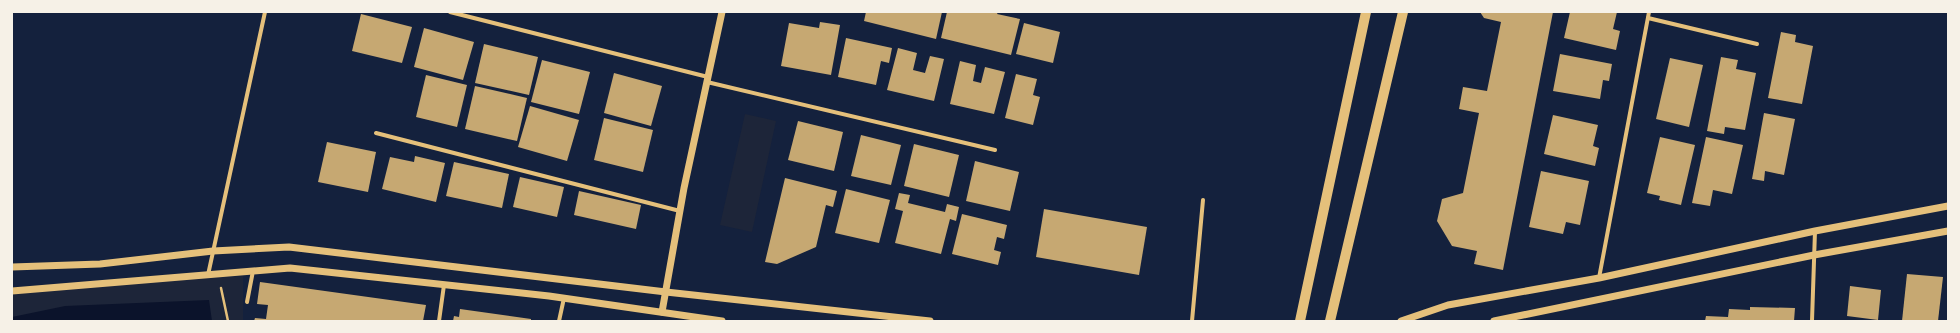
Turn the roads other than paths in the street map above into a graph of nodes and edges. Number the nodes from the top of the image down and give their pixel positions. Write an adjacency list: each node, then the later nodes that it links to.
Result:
1 (265, 12): 17 (street)
2 (450, 12): 9 (street)
3 (722, 12): 9 (street)
4 (1366, 12): 34 (main road)
5 (1403, 12): 35 (main road)
6 (1649, 12): 7 (street)
7 (1648, 18): 8 (street); 22 (street)
8 (1757, 44)
9 (708, 80): 11 (street); 14 (street)
10 (376, 133): 14 (street)
11 (995, 150)
12 (1203, 200): 33 (street)
13 (1948, 206): 15 (street)
14 (680, 211): 25 (street)
15 (1815, 231): 18 (street); 22 (street)
16 (1948, 231): 18 (street)
17 (213, 251): 19 (street); 21 (street); 25 (street)
18 (1814, 255): 37 (street); 38 (street)
19 (12, 267)
20 (253, 271): 21 (street); 23 (street); 27 (street)
21 (208, 275): 24 (street)
22 (1599, 278): 36 (street)
23 (444, 285): 26 (street); 29 (street)
24 (12, 291)
25 (666, 292): 28 (street); 32 (street)
26 (564, 298): 28 (street); 30 (street)
27 (247, 302)
28 (662, 312): 31 (street)
29 (439, 321)
30 (559, 321)
31 (722, 321)
32 (930, 321)
33 (1192, 321)
34 (1300, 321)
35 (1330, 321)
36 (1401, 321)
37 (1494, 321)
38 (1812, 321)

